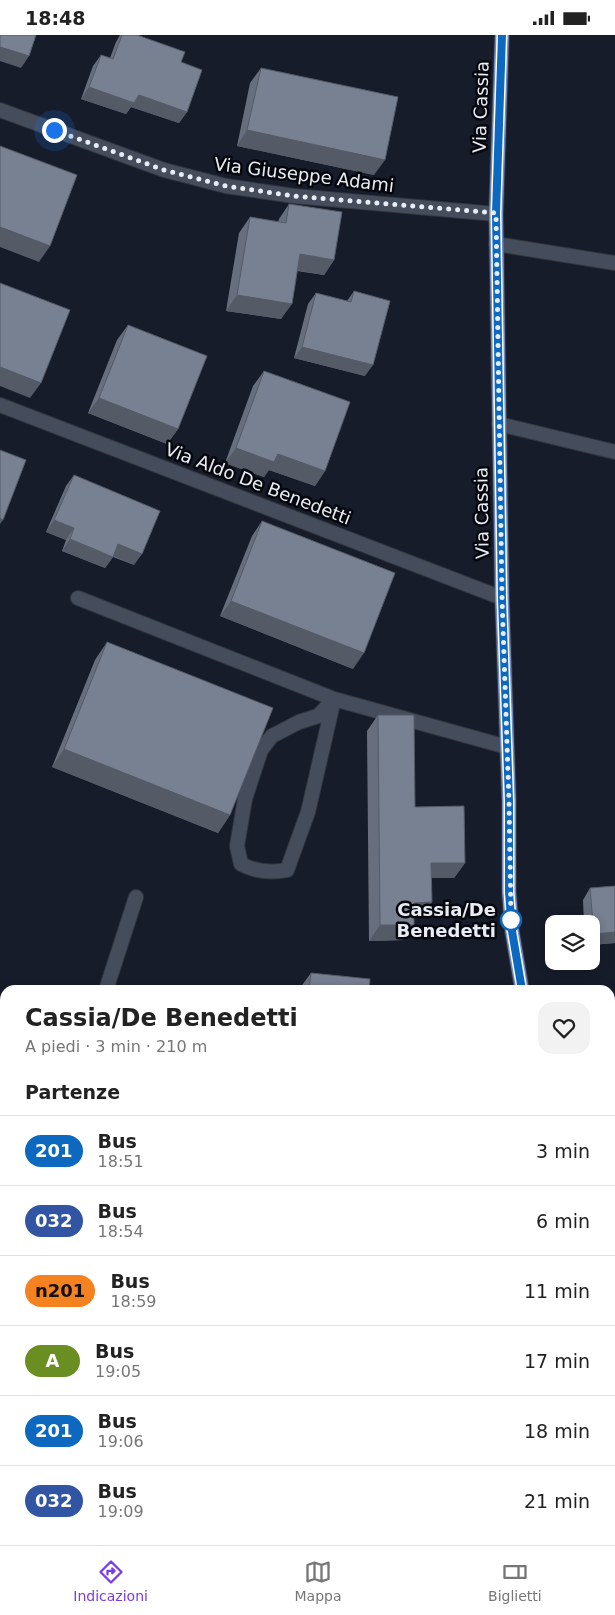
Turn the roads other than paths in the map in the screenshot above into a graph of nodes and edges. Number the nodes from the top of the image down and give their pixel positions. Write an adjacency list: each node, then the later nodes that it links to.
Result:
1 (502, 35): 3 (main road, Via Cassia)
2 (0, 110): 3 (street, Via Giuseppe Adami)
3 (496, 213): 4 (main road, Via Cassia)
4 (496, 243): 5 (street); 7 (main road, Via Cassia)
5 (615, 263)
6 (0, 405): 10 (street, Via Aldo De Benedetti)
7 (499, 424): 8 (street); 10 (main road, Via Cassia)
8 (615, 452)
9 (78, 598): 11 (street)
10 (502, 598): 12 (main road, Via Cassia)
11 (334, 699): 11 (street); 12 (street)
12 (507, 747): 15 (main road, Via Cassia)
13 (136, 897): 14 (street)
14 (108, 985)
15 (521, 985)

